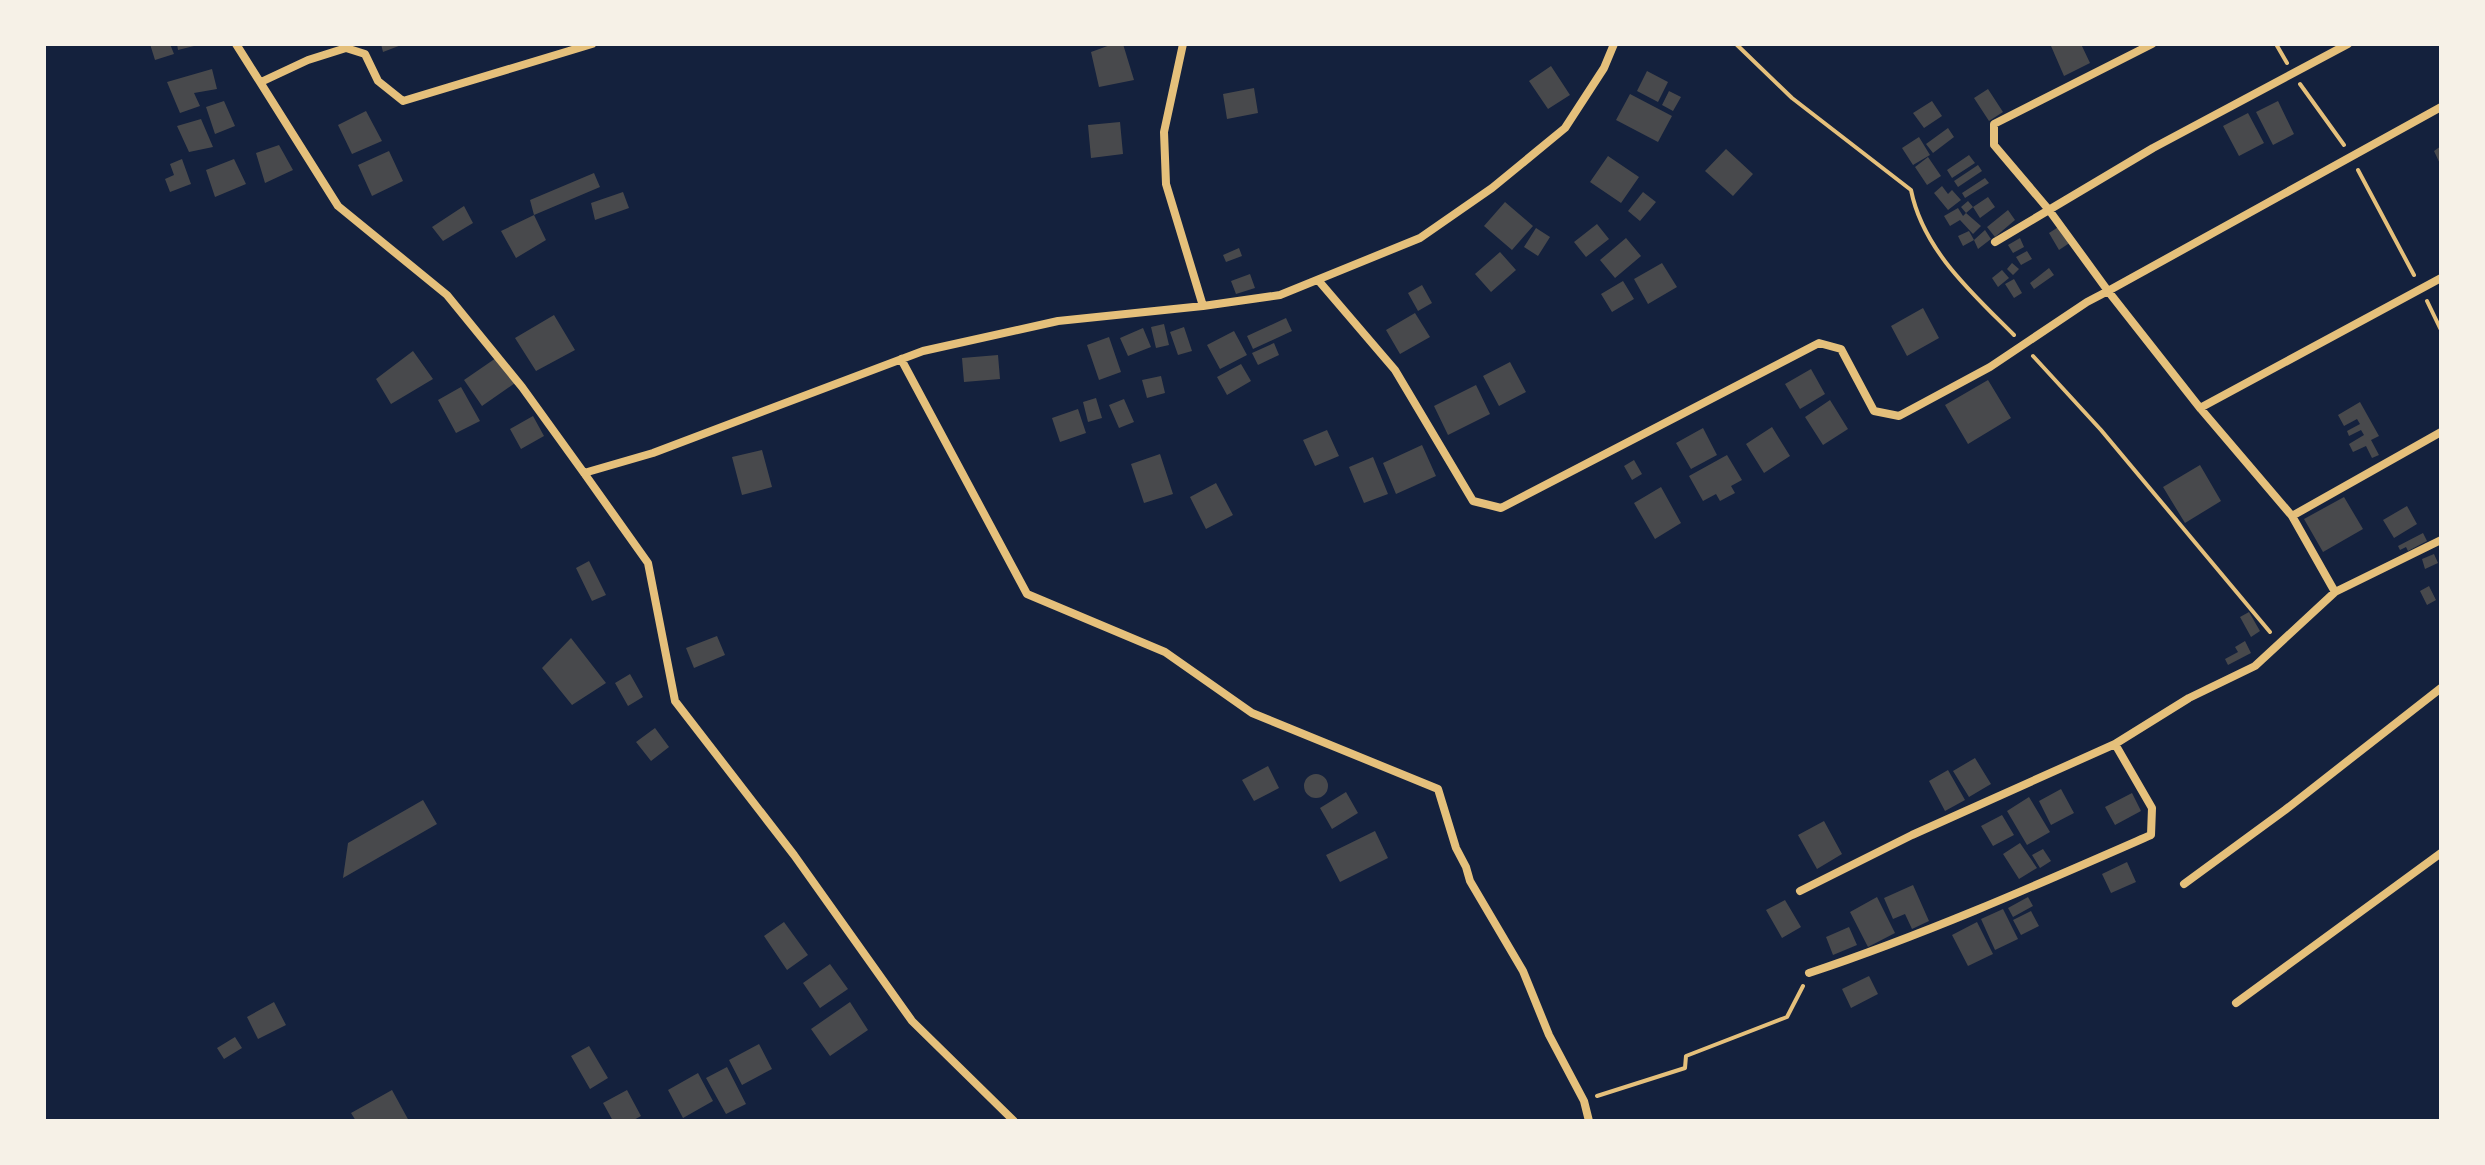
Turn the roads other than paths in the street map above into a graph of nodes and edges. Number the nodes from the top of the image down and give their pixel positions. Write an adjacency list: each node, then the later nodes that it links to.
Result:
1 (236, 44): 7 (street)
2 (592, 44): 7 (street)
3 (1183, 44): 14 (street)
4 (1614, 44): 12 (street)
5 (2152, 44): 9 (street)
6 (2348, 44): 9 (street)
7 (261, 82): 18 (street)
8 (2441, 107): 13 (street)
9 (2049, 210): 10 (street); 13 (street)
10 (1995, 242)
11 (2441, 278): 16 (street)
12 (1318, 280): 13 (street); 14 (street)
13 (2108, 291): 16 (street)
14 (1203, 306): 15 (street)
15 (901, 359): 18 (street); 30 (street)
16 (2200, 408): 19 (street)
17 (2441, 432): 19 (street)
18 (584, 473): 29 (street)
19 (2292, 516): 21 (street)
20 (2441, 540): 21 (street)
21 (2335, 592): 23 (street)
22 (2441, 688): 25 (street)
23 (2115, 744): 26 (street); 27 (street)
24 (2441, 853): 28 (street)
25 (2184, 884)
26 (1800, 891)
27 (1809, 973)
28 (2236, 1003)
29 (1014, 1121)
30 (1589, 1121)

